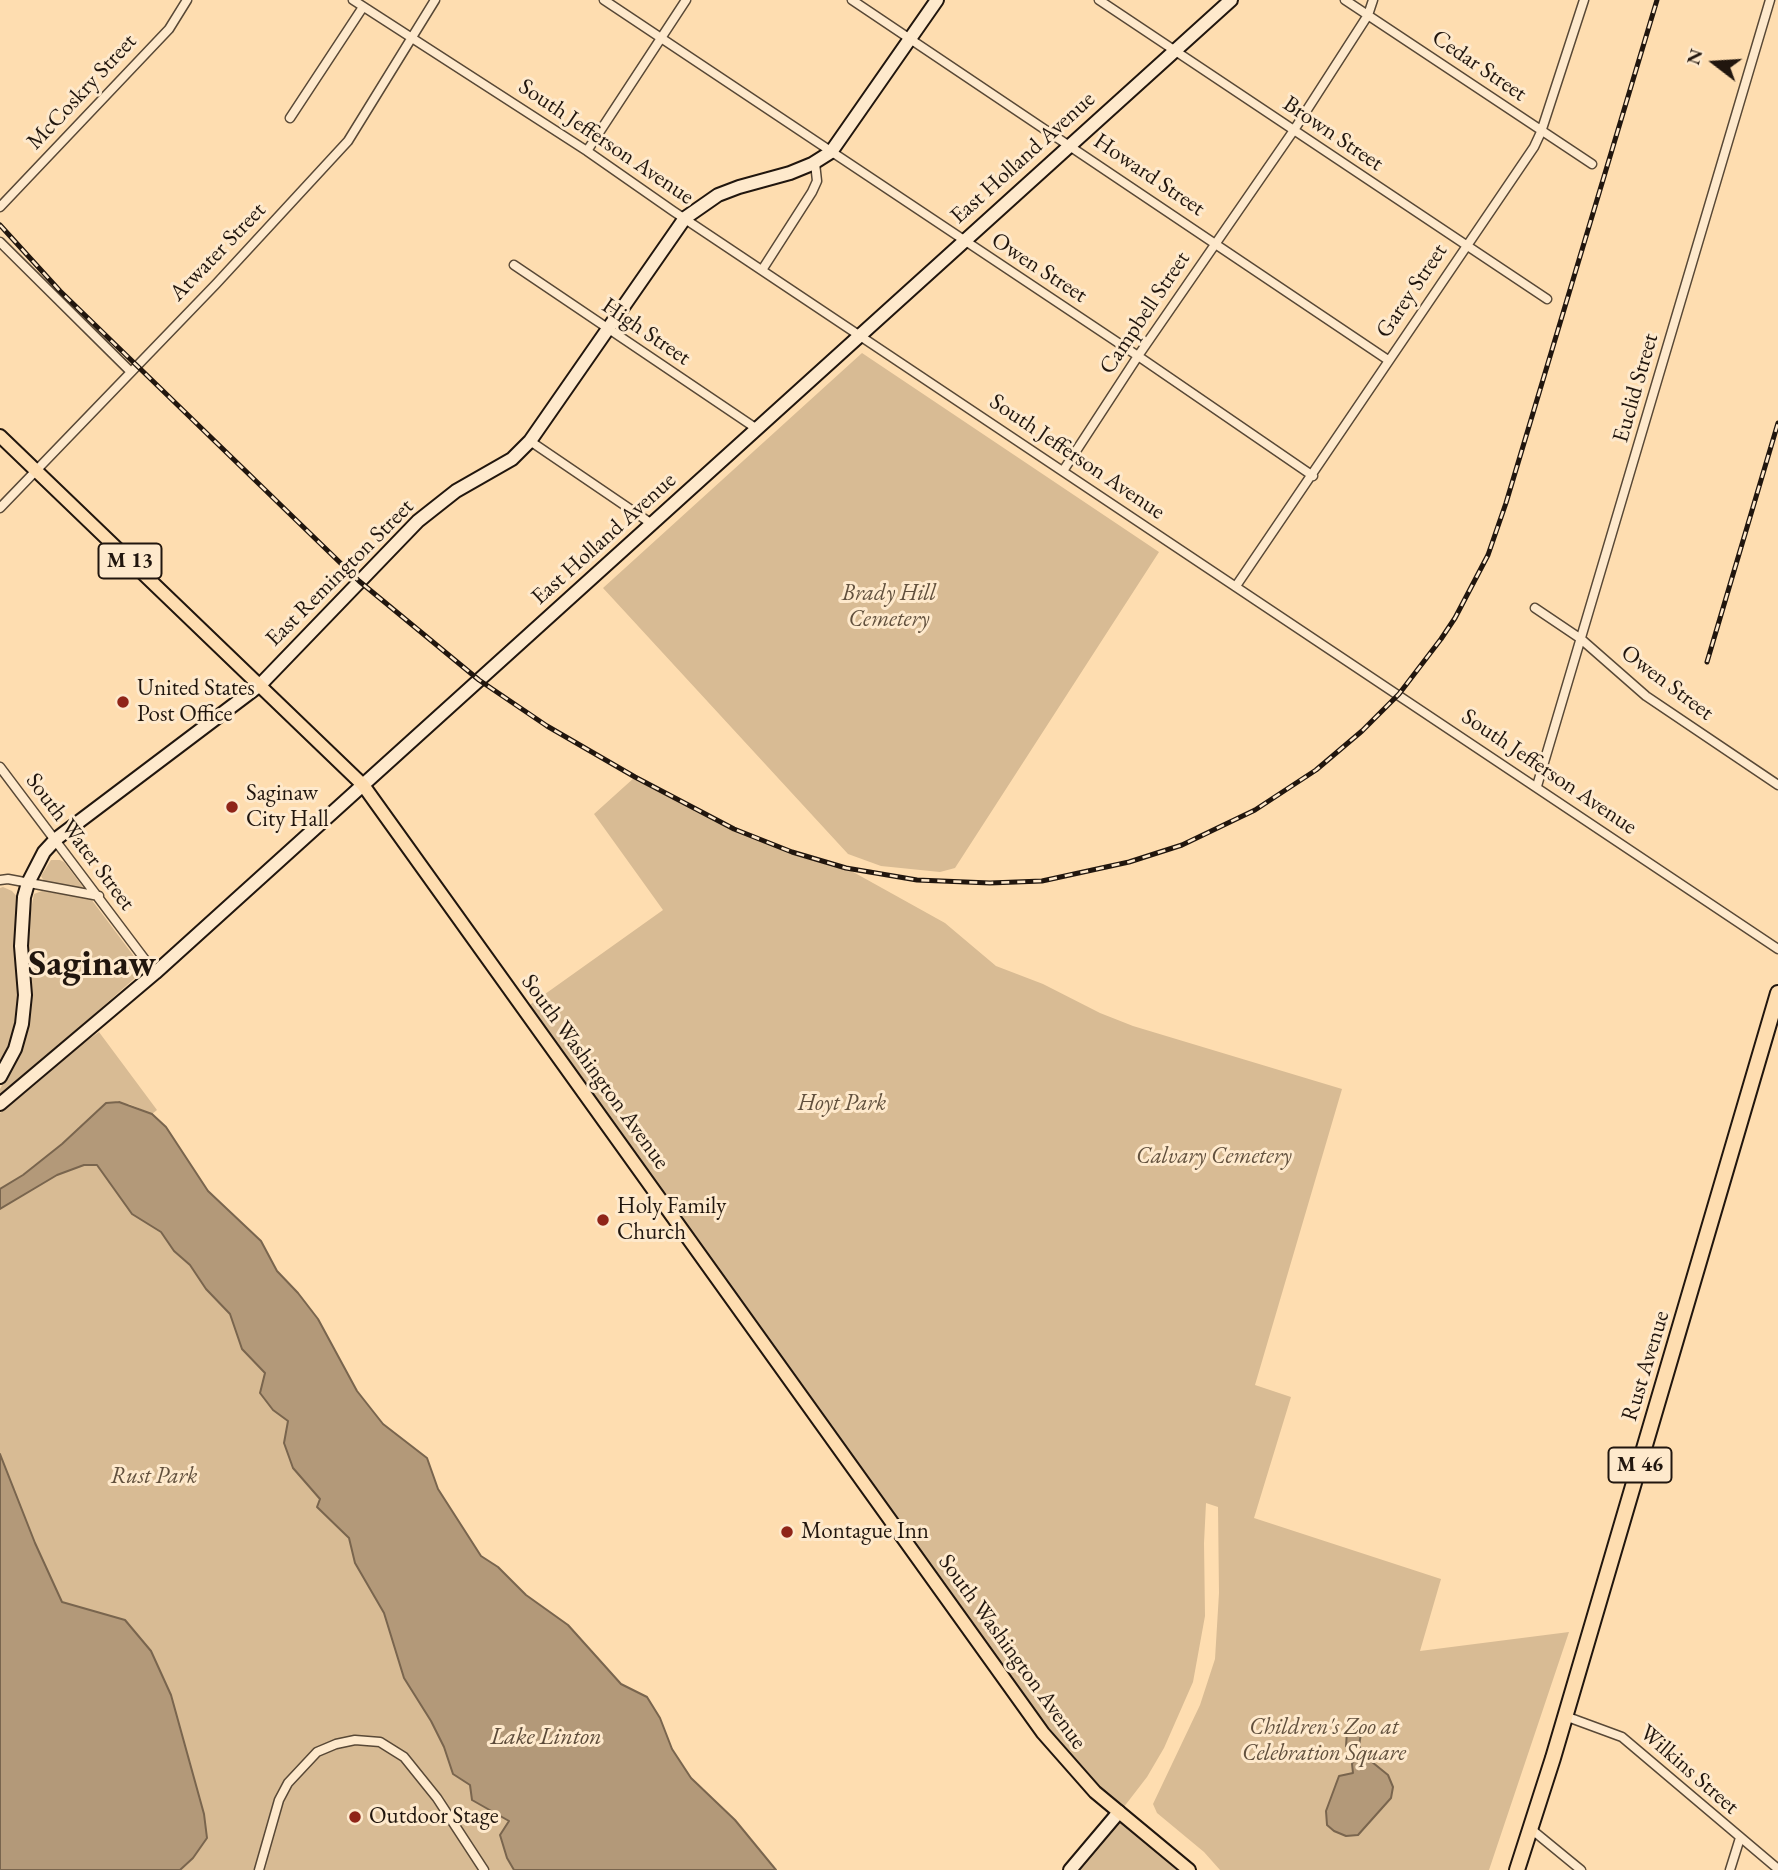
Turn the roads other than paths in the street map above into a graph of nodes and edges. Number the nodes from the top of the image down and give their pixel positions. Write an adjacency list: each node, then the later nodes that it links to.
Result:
1 (187, 0): 28 (street, McCoskry Street)
2 (353, 0): 14 (street, South Jefferson Avenue)
3 (435, 0): 16 (street, Atwater Street)
4 (604, 0): 17 (street, Owen Street)
5 (686, 0): 17 (street)
6 (852, 0): 18 (street, Howard Street)
7 (937, 0): 18 (main road, East Remington Street)
8 (1099, 0): 19 (street, Brown Street)
9 (1231, 0): 19 (main road, East Holland Avenue)
10 (1345, 0): 15 (street, Cedar Street)
11 (1373, 0): 15 (street, Campbell Street)
12 (1584, 0): 22 (street, Garey Street)
13 (1770, 0): 52 (street, Euclid Street)
14 (363, 7): 16 (street, South Jefferson Avenue); 20 (street)
15 (1368, 15): 21 (street, Campbell Street); 22 (street, Cedar Street)
16 (410, 37): 24 (street, South Jefferson Avenue); 41 (street, Atwater Street)
17 (661, 37): 24 (street); 25 (street, Owen Street)
18 (911, 38): 23 (street, Howard Street); 25 (main road, East Remington Street)
19 (1174, 51): 21 (street, Brown Street); 23 (main road, East Holland Avenue)
20 (290, 118)
21 (1294, 130): 32 (street, Campbell Street); 33 (street, Brown Street)
22 (1541, 132): 27 (street, Cedar Street); 33 (street, Garey Street)
23 (1069, 145): 30 (main road, East Holland Avenue); 32 (street, Howard Street)
24 (587, 151): 29 (street, South Jefferson Avenue)
25 (831, 152): 26 (main road, East Remington Street); 30 (street, Owen Street)
26 (815, 163): 29 (main road, East Remington Street); 35 (street)
27 (1592, 164)
28 (0, 206)
29 (685, 218): 35 (street, South Jefferson Avenue); 37 (main road, East Remington Street)
30 (963, 241): 38 (main road, East Holland Avenue); 39 (street, Owen Street)
31 (0, 242): 41 (street)
32 (1215, 243): 39 (street, Campbell Street); 40 (street, Howard Street)
33 (1466, 246): 36 (street, Brown Street); 40 (street, Garey Street)
34 (514, 265): 37 (street, High Street)
35 (762, 270): 38 (street, South Jefferson Avenue)
36 (1547, 299)
37 (607, 329): 42 (street, High Street); 44 (main road, East Remington Street)
38 (860, 335): 42 (main road, East Holland Avenue); 46 (street, South Jefferson Avenue)
39 (1139, 356): 46 (street, Campbell Street); 47 (street, Owen Street)
40 (1388, 360): 47 (street, Garey Street)
41 (131, 372): 45 (street, Atwater Street)
42 (757, 429): 49 (main road, East Holland Avenue)
43 (0, 436): 45 (main road, South Washington Avenue / M 13)
44 (530, 441): 49 (street); 53 (main road, East Remington Street)
45 (37, 471): 48 (street, Atwater Street); 53 (main road, South Washington Avenue / M 13)
46 (1063, 471): 50 (street, South Jefferson Avenue)
47 (1313, 475): 50 (street, Garey Street)
48 (0, 508)
49 (653, 524): 55 (main road, East Holland Avenue)
50 (1236, 586): 57 (street, South Jefferson Avenue)
51 (1535, 608): 52 (street, Owen Street)
52 (1581, 639): 56 (street, Owen Street); 57 (street, Euclid Street)
53 (260, 685): 55 (main road, South Washington Avenue / M 13); 58 (main road, East Remington Street)
54 (0, 767): 58 (street, South Water Street)
55 (363, 785): 63 (main road, East Holland Avenue); 68 (main road, South Washington Avenue / M 13)
56 (1778, 785)
57 (1536, 786): 62 (street, South Jefferson Avenue)
58 (56, 839): 60 (main road, East Remington Street); 61 (street, South Water Street)
59 (0, 880): 60 (street)
60 (28, 883): 61 (street); 65 (main road, East Remington Street)
61 (99, 896): 63 (street, South Water Street)
62 (1778, 949)
63 (155, 973): 66 (main road, East Holland Avenue)
64 (1778, 993): 67 (highway, Rust Avenue / M 46)
65 (0, 1077)
66 (0, 1104)
67 (1565, 1716): 69 (highway, Rust Avenue / M 46); 70 (street, Wilkins Street)
68 (1119, 1812): 74 (main road); 75 (main road, South Washington Avenue / M 13)
69 (1531, 1829): 76 (highway, Rust Avenue / M 46); 77 (street)
70 (1740, 1838): 71 (street, Wilkins Street); 78 (street)
71 (1778, 1869)
72 (259, 1870): 73 (street)
73 (484, 1870)
74 (1070, 1870)
75 (1189, 1870)
76 (1517, 1870)
77 (1581, 1870)
78 (1730, 1870)

